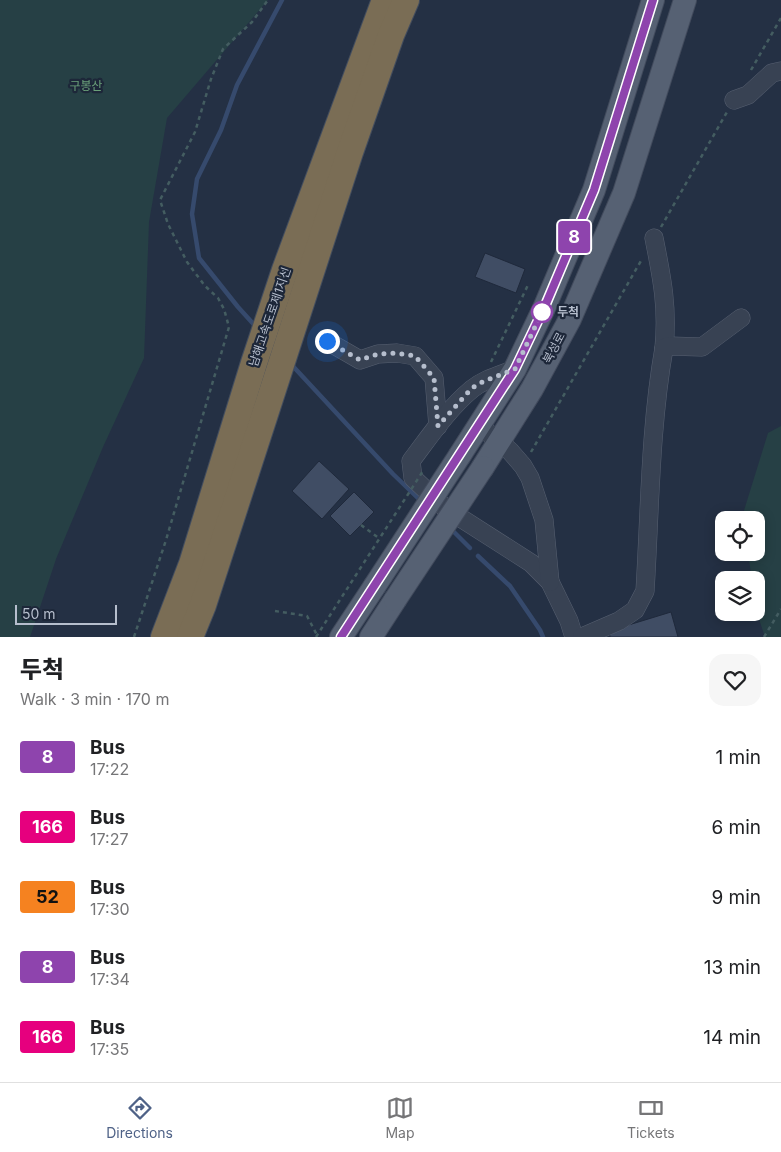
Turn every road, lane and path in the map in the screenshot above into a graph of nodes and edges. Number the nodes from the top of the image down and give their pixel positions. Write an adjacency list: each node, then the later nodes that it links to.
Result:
1 (268, 0): 26 (path)
2 (385, 0): 9 (highway, 남해고속도로제1지선)
3 (406, 0): 9 (highway, 남해고속도로제1지선)
4 (653, 0): 14 (main road, 북성로)
5 (685, 0): 18 (main road, 북성로)
6 (781, 71): 7 (street)
7 (734, 100)
8 (654, 238): 13 (street)
9 (296, 277): 27 (highway, 남해고속도로제1지선); 28 (highway, 남해고속도로제1지선)
10 (528, 285): 15 (path)
11 (741, 318): 13 (street)
12 (327, 341): 16 (street)
13 (664, 348): 32 (street)
14 (515, 369): 15 (street); 17 (main road, 북성로)
15 (484, 381): 16 (street)
16 (438, 426): 22 (street)
17 (479, 426): 18 (street); 29 (main road, 북성로, bridge)
18 (499, 441): 22 (street); 30 (main road, 북성로, bridge)
19 (423, 470): 21 (path, bridge)
20 (361, 525): 21 (path)
21 (380, 538): 25 (path)
22 (550, 582): 31 (street)
23 (781, 609): 33 (path)
24 (275, 610): 25 (path)
25 (317, 636)
26 (134, 637)
27 (164, 637)
28 (190, 637)
29 (341, 637)
30 (371, 637)
31 (574, 637)
32 (582, 637)
33 (764, 637)

